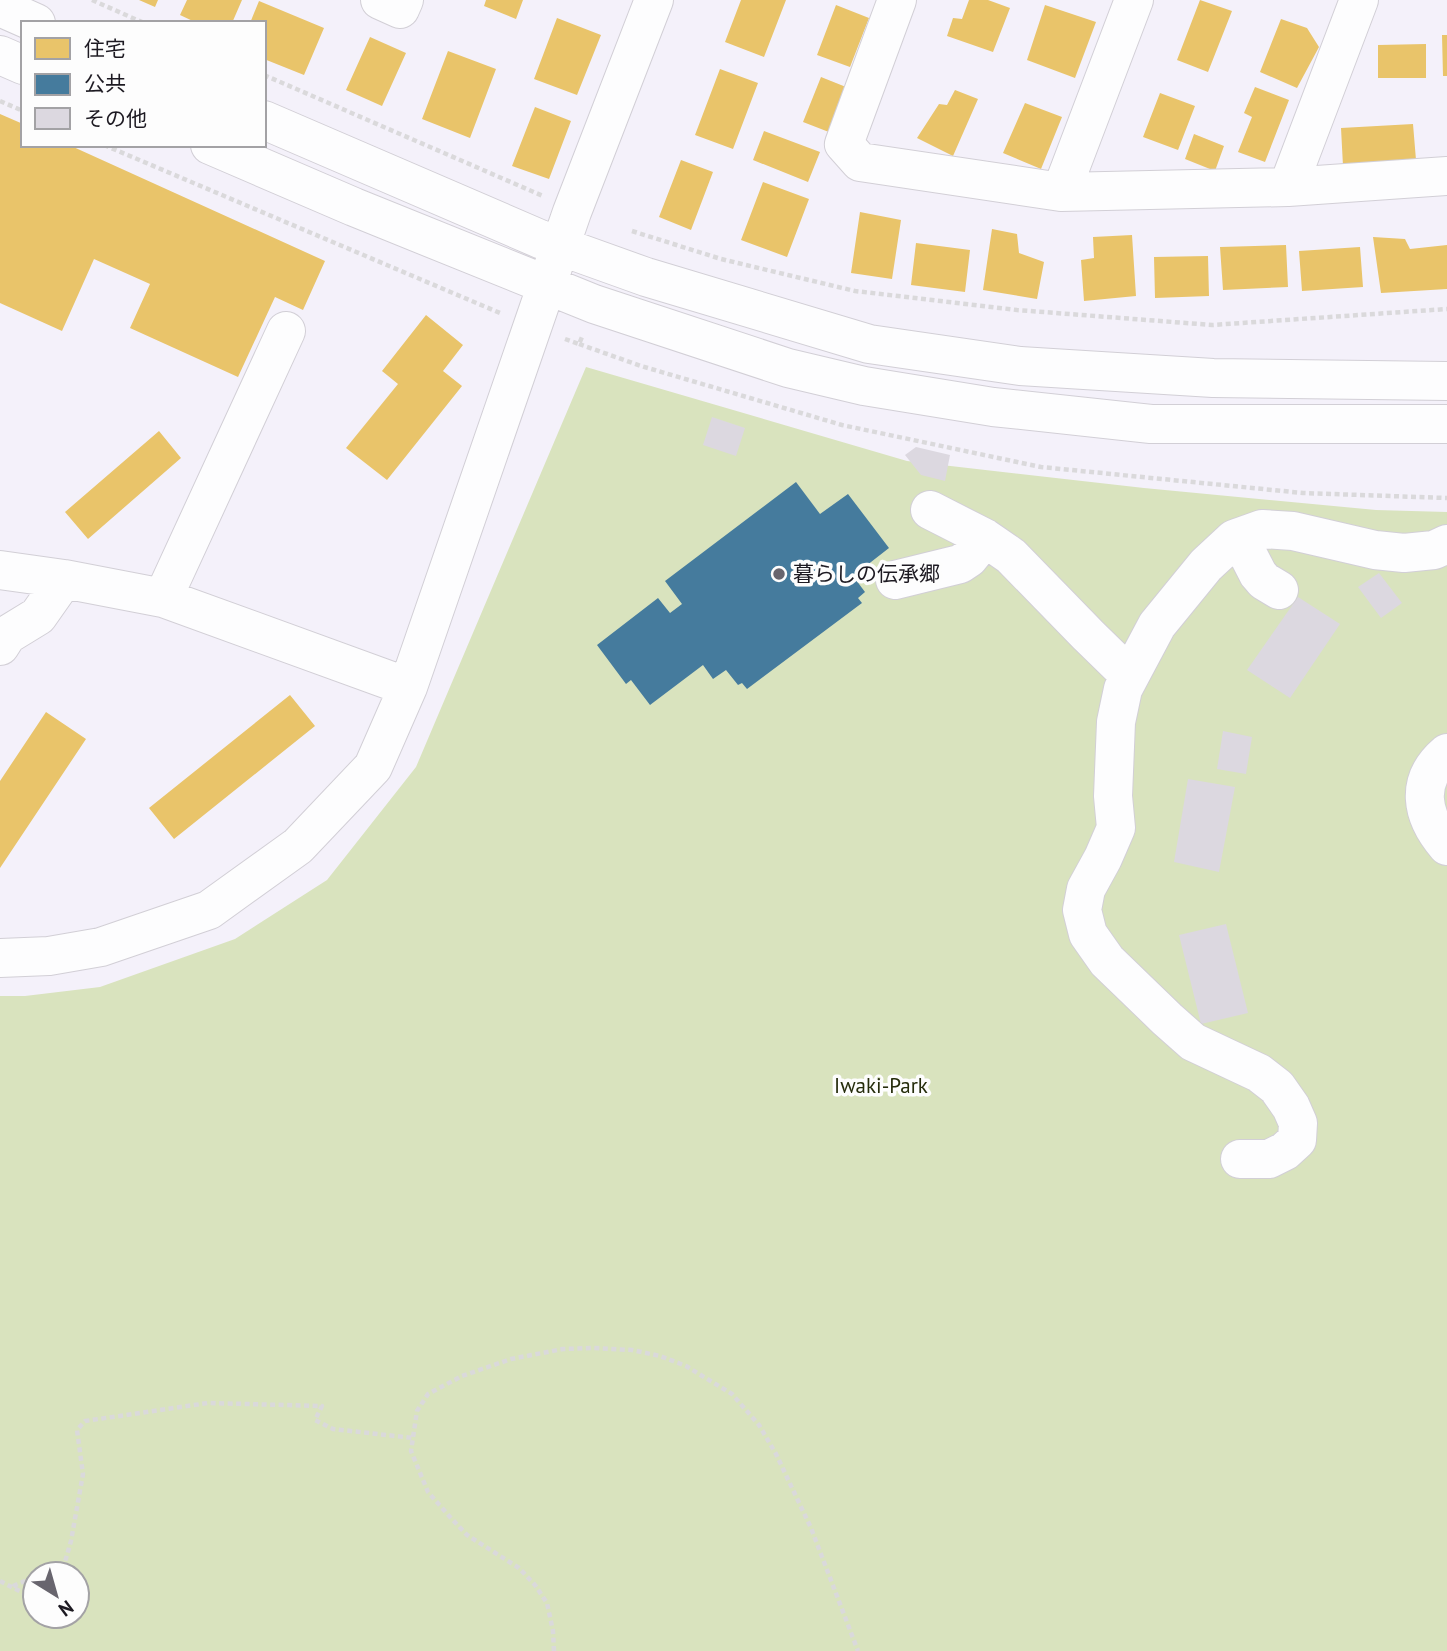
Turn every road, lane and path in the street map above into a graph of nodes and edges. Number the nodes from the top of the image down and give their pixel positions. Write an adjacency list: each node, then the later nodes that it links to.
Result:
1 (92, 0): 10 (path)
2 (380, 0): 3 (street)
3 (404, 0)
4 (654, 0): 24 (street)
5 (1134, 0): 21 (street)
6 (1359, 0): 20 (street)
7 (895, 1): 21 (street)
8 (0, 7): 9 (street)
9 (32, 21)
10 (139, 21)
11 (0, 55): 12 (street)
12 (21, 64)
13 (266, 76): 22 (path)
14 (0, 101): 15 (path)
15 (21, 110)
16 (266, 121): 24 (street)
17 (109, 147): 27 (path)
18 (214, 147): 25 (street)
19 (1447, 176): 20 (street)
20 (1288, 187): 21 (street)
21 (1061, 192)
22 (543, 197)
23 (623, 228): 26 (path)
24 (561, 246): 25 (street); 29 (street)
25 (547, 285): 30 (street); 42 (street)
26 (1447, 309)
27 (510, 318)
28 (286, 331): 39 (street)
29 (1447, 382)
30 (1447, 424)
31 (930, 510): 33 (street)
32 (1239, 537): 34 (street); 38 (street); 41 (street)
33 (985, 538): 37 (street); 41 (street)
34 (1447, 544)
35 (0, 570): 36 (street)
36 (64, 579): 39 (street); 40 (street)
37 (895, 580)
38 (1279, 590)
39 (163, 598): 42 (street)
40 (0, 646)
41 (1130, 677): 46 (street)
42 (408, 687): 45 (street)
43 (1447, 753): 44 (street)
44 (1447, 846)
45 (0, 958)
46 (1240, 1159)
47 (413, 1438): 48 (path); 53 (path); 54 (path)
48 (66, 1560)
49 (0, 1581): 51 (path)
50 (21, 1582): 51 (path)
51 (12, 1586): 52 (path)
52 (21, 1591)
53 (554, 1651)
54 (858, 1651)

